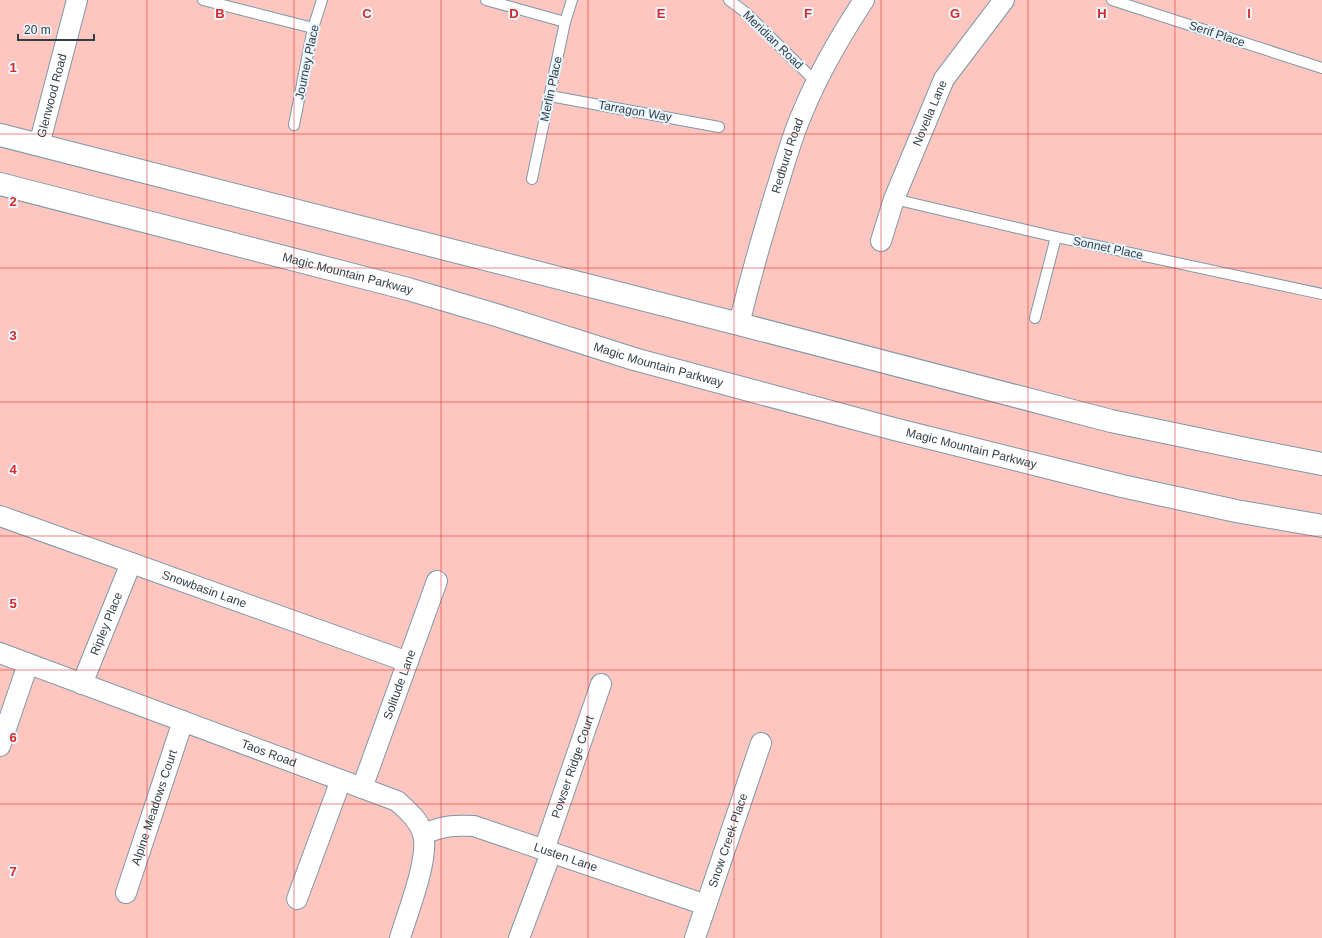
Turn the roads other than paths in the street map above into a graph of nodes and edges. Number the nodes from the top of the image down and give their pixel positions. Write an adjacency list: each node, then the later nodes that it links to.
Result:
1 (77, 0): 18 (street, Glenwood Road)
2 (203, 0): 11 (lane)
3 (322, 0): 11 (lane, Journey Place)
4 (486, 0): 10 (lane)
5 (572, 0): 10 (lane, Merlin Place)
6 (730, 0): 13 (lane, Meridian Road)
7 (864, 0): 13 (street, Redburd Road)
8 (1004, 0): 21 (street, Novella Lane)
9 (1112, 0): 12 (lane, Serif Place)
10 (565, 22): 14 (lane, Merlin Place)
11 (314, 28): 15 (lane, Journey Place)
12 (1322, 68)
13 (816, 82): 26 (street, Redburd Road)
14 (550, 96): 16 (lane, Tarragon Way); 19 (lane, Merlin Place)
15 (294, 125)
16 (720, 127)
17 (0, 136): 18 (street)
18 (40, 145): 26 (street)
19 (532, 179)
20 (0, 184): 29 (street, Magic Mountain Parkway)
21 (894, 199): 22 (lane, Sonnet Place); 23 (street, Novella Lane)
22 (1056, 237): 24 (lane, Sonnet Place); 25 (lane)
23 (881, 241)
24 (1322, 294)
25 (1035, 318)
26 (739, 324): 27 (street)
27 (1322, 464)
28 (0, 516): 30 (street, Snowbasin Lane)
29 (1322, 526)
30 (131, 563): 33 (street, Snowbasin Lane); 35 (street, Ripley Place)
31 (437, 580): 33 (street, Solitude Lane)
32 (0, 653): 34 (street, Taos Road)
33 (408, 662): 41 (street, Solitude Lane)
34 (28, 664): 35 (street, Taos Road); 39 (street)
35 (82, 684): 37 (street, Taos Road)
36 (601, 684): 43 (street, Powser Ridge Court)
37 (183, 721): 40 (street, Taos Road); 44 (street, Alpine Meadows Court)
38 (761, 743): 46 (street, Snow Creek Place)
39 (0, 746)
40 (341, 780): 41 (street, Taos Road); 45 (street)
41 (362, 788): 42 (street, Taos Road)
42 (424, 834): 43 (street, Lusten Lane); 47 (street)
43 (547, 851): 46 (street, Lusten Lane); 48 (street, Powser Ridge Court)
44 (126, 893)
45 (297, 899)
46 (706, 905): 49 (street, Snow Creek Place)
47 (400, 938)
48 (519, 938)
49 (695, 938)

